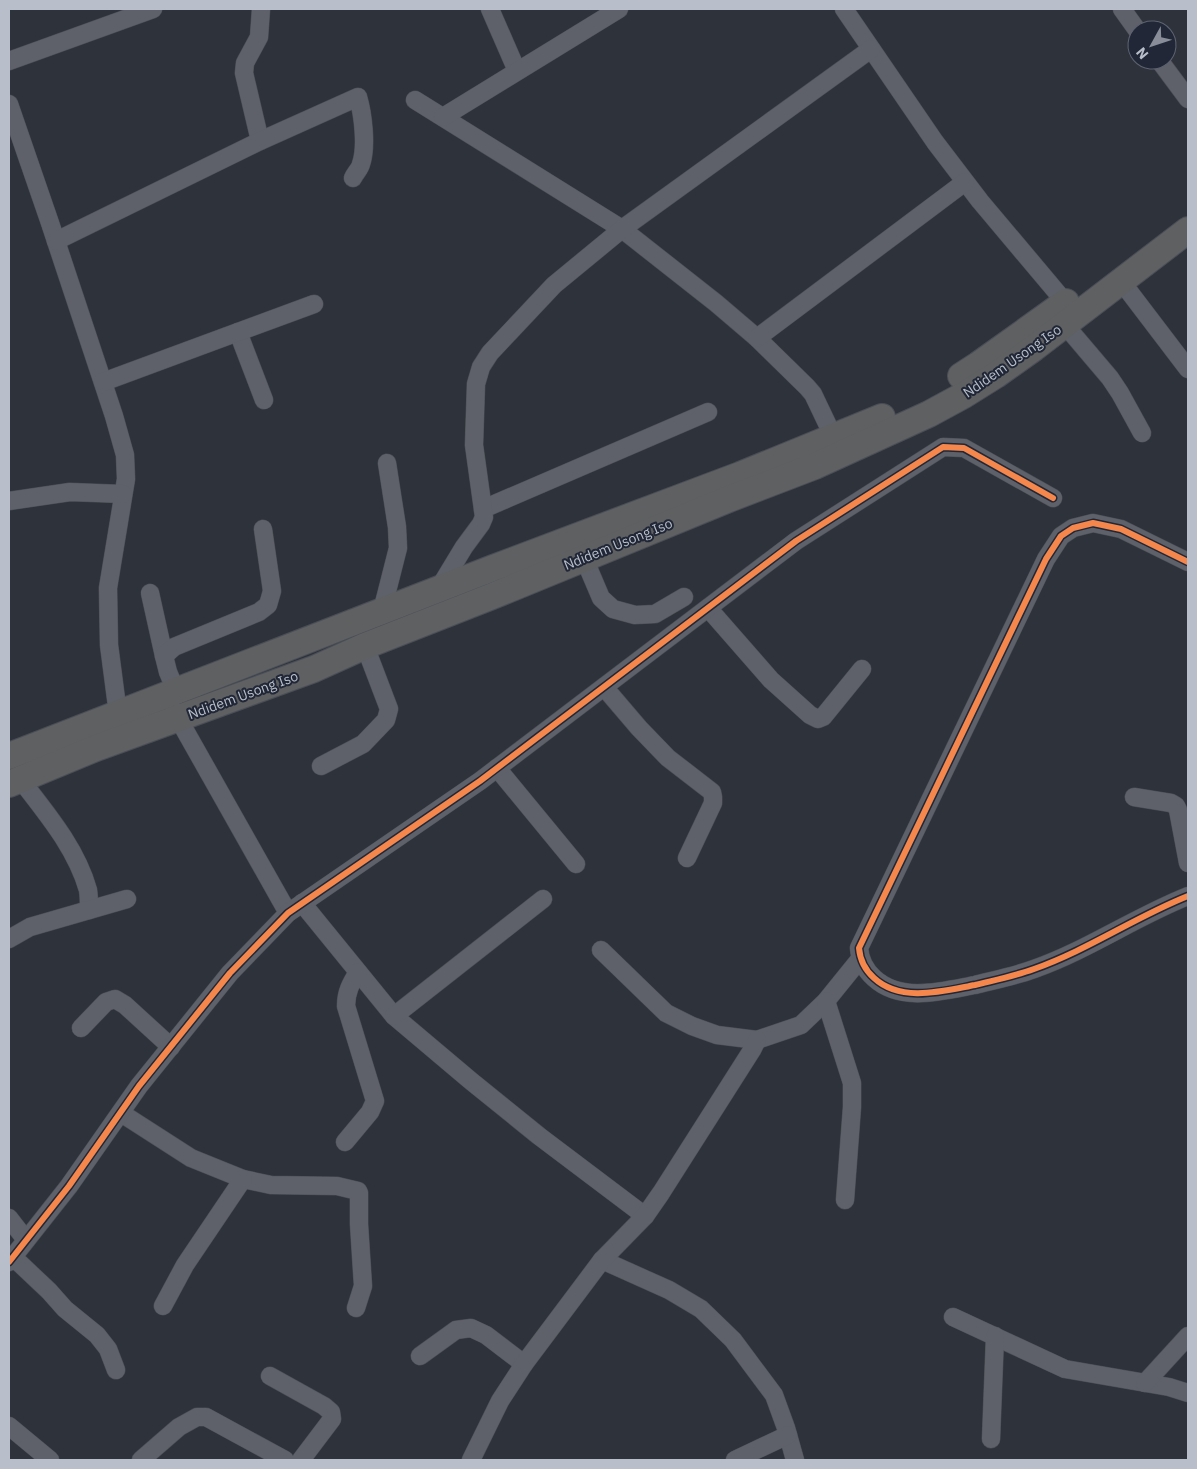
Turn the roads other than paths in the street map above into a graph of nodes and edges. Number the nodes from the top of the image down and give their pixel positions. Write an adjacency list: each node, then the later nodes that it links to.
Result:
1 (153, 9): 10 (street)
2 (261, 9): 17 (street)
3 (490, 9): 12 (street)
4 (619, 9): 7 (street)
5 (844, 9): 9 (street)
6 (1122, 9): 8 (street)
7 (596, 14): 12 (street)
8 (1130, 20)
9 (871, 50): 19 (street); 21 (street)
10 (9, 61)
11 (1166, 70): 13 (street)
12 (517, 71): 16 (street)
13 (1188, 99)
14 (414, 100): 16 (street)
15 (9, 104): 23 (street)
16 (443, 117): 21 (street)
17 (260, 141): 18 (street); 23 (street)
18 (353, 178)
19 (965, 182): 26 (street); 28 (street)
20 (1188, 210): 26 (highway, Ndidem Usong Iso)
21 (622, 229): 28 (street); 39 (street)
22 (1188, 230): 24 (highway, Ndidem Usong Iso)
23 (56, 241): 30 (street)
24 (1121, 281): 26 (highway, Ndidem Usong Iso); 29 (street)
25 (314, 304): 27 (street)
26 (1065, 313): 33 (street); 34 (highway, Ndidem Usong Iso); 41 (highway, Ndidem Usong Iso)
27 (238, 332): 30 (street); 31 (street)
28 (757, 338): 34 (street)
29 (1188, 369)
30 (103, 382): 36 (street)
31 (264, 400)
32 (708, 412): 39 (street)
33 (1142, 433)
34 (833, 436): 43 (highway, Ndidem Usong Iso)
35 (387, 463): 47 (street)
36 (123, 494): 38 (street); 53 (street)
37 (1053, 498): 46 (street)
38 (9, 501)
39 (483, 510): 43 (street)
40 (263, 529): 49 (street)
41 (584, 558): 45 (street); 48 (highway, Ndidem Usong Iso)
42 (1188, 562): 69 (street)
43 (438, 590): 47 (highway, Ndidem Usong Iso)
44 (150, 593): 49 (street)
45 (684, 597)
46 (708, 608): 50 (street); 51 (street)
47 (382, 611): 52 (highway, Ndidem Usong Iso)
48 (365, 646): 54 (highway, Ndidem Usong Iso); 55 (street)
49 (164, 656): 52 (street)
50 (862, 669)
51 (604, 687): 56 (street); 59 (street)
52 (172, 693): 53 (highway, Ndidem Usong Iso); 54 (street)
53 (118, 714): 57 (highway, Ndidem Usong Iso)
54 (177, 719): 57 (highway, Ndidem Usong Iso); 65 (street)
55 (321, 766)
56 (497, 768): 61 (street); 65 (street)
57 (12, 773): 66 (street)
58 (1134, 797): 60 (street)
59 (687, 858)
60 (1188, 863)
61 (576, 864)
62 (1188, 896): 69 (street)
63 (127, 899): 66 (street)
64 (543, 899): 72 (street)
65 (295, 908): 70 (street); 75 (street)
66 (90, 910): 67 (street)
67 (9, 938)
68 (601, 950): 74 (street)
69 (860, 958): 71 (street)
70 (358, 972): 72 (street); 77 (street)
71 (826, 1001): 74 (street); 79 (street)
72 (394, 1016): 80 (street)
73 (80, 1028): 75 (street)
74 (757, 1040): 80 (street)
75 (171, 1047): 76 (street)
76 (121, 1113): 78 (street); 82 (street)
77 (345, 1142)
78 (243, 1179): 85 (street); 86 (street)
79 (845, 1200)
80 (645, 1216): 84 (street)
81 (9, 1218): 82 (street)
82 (26, 1240): 83 (street)
83 (11, 1260): 92 (street)
84 (602, 1260): 91 (street); 97 (street)
85 (164, 1306)
86 (356, 1308)
87 (953, 1317): 88 (street)
88 (995, 1336): 94 (street); 98 (street)
89 (1188, 1336): 94 (street)
90 (420, 1356): 91 (street)
91 (524, 1364): 103 (street)
92 (116, 1370)
93 (270, 1376): 102 (street)
94 (1145, 1383): 95 (street)
95 (1188, 1393)
96 (9, 1426): 99 (street)
97 (788, 1435): 104 (street); 105 (street)
98 (991, 1439)
99 (50, 1460)
100 (141, 1460): 101 (street)
101 (285, 1460)
102 (301, 1460)
103 (471, 1460)
104 (735, 1460)
105 (795, 1460)

